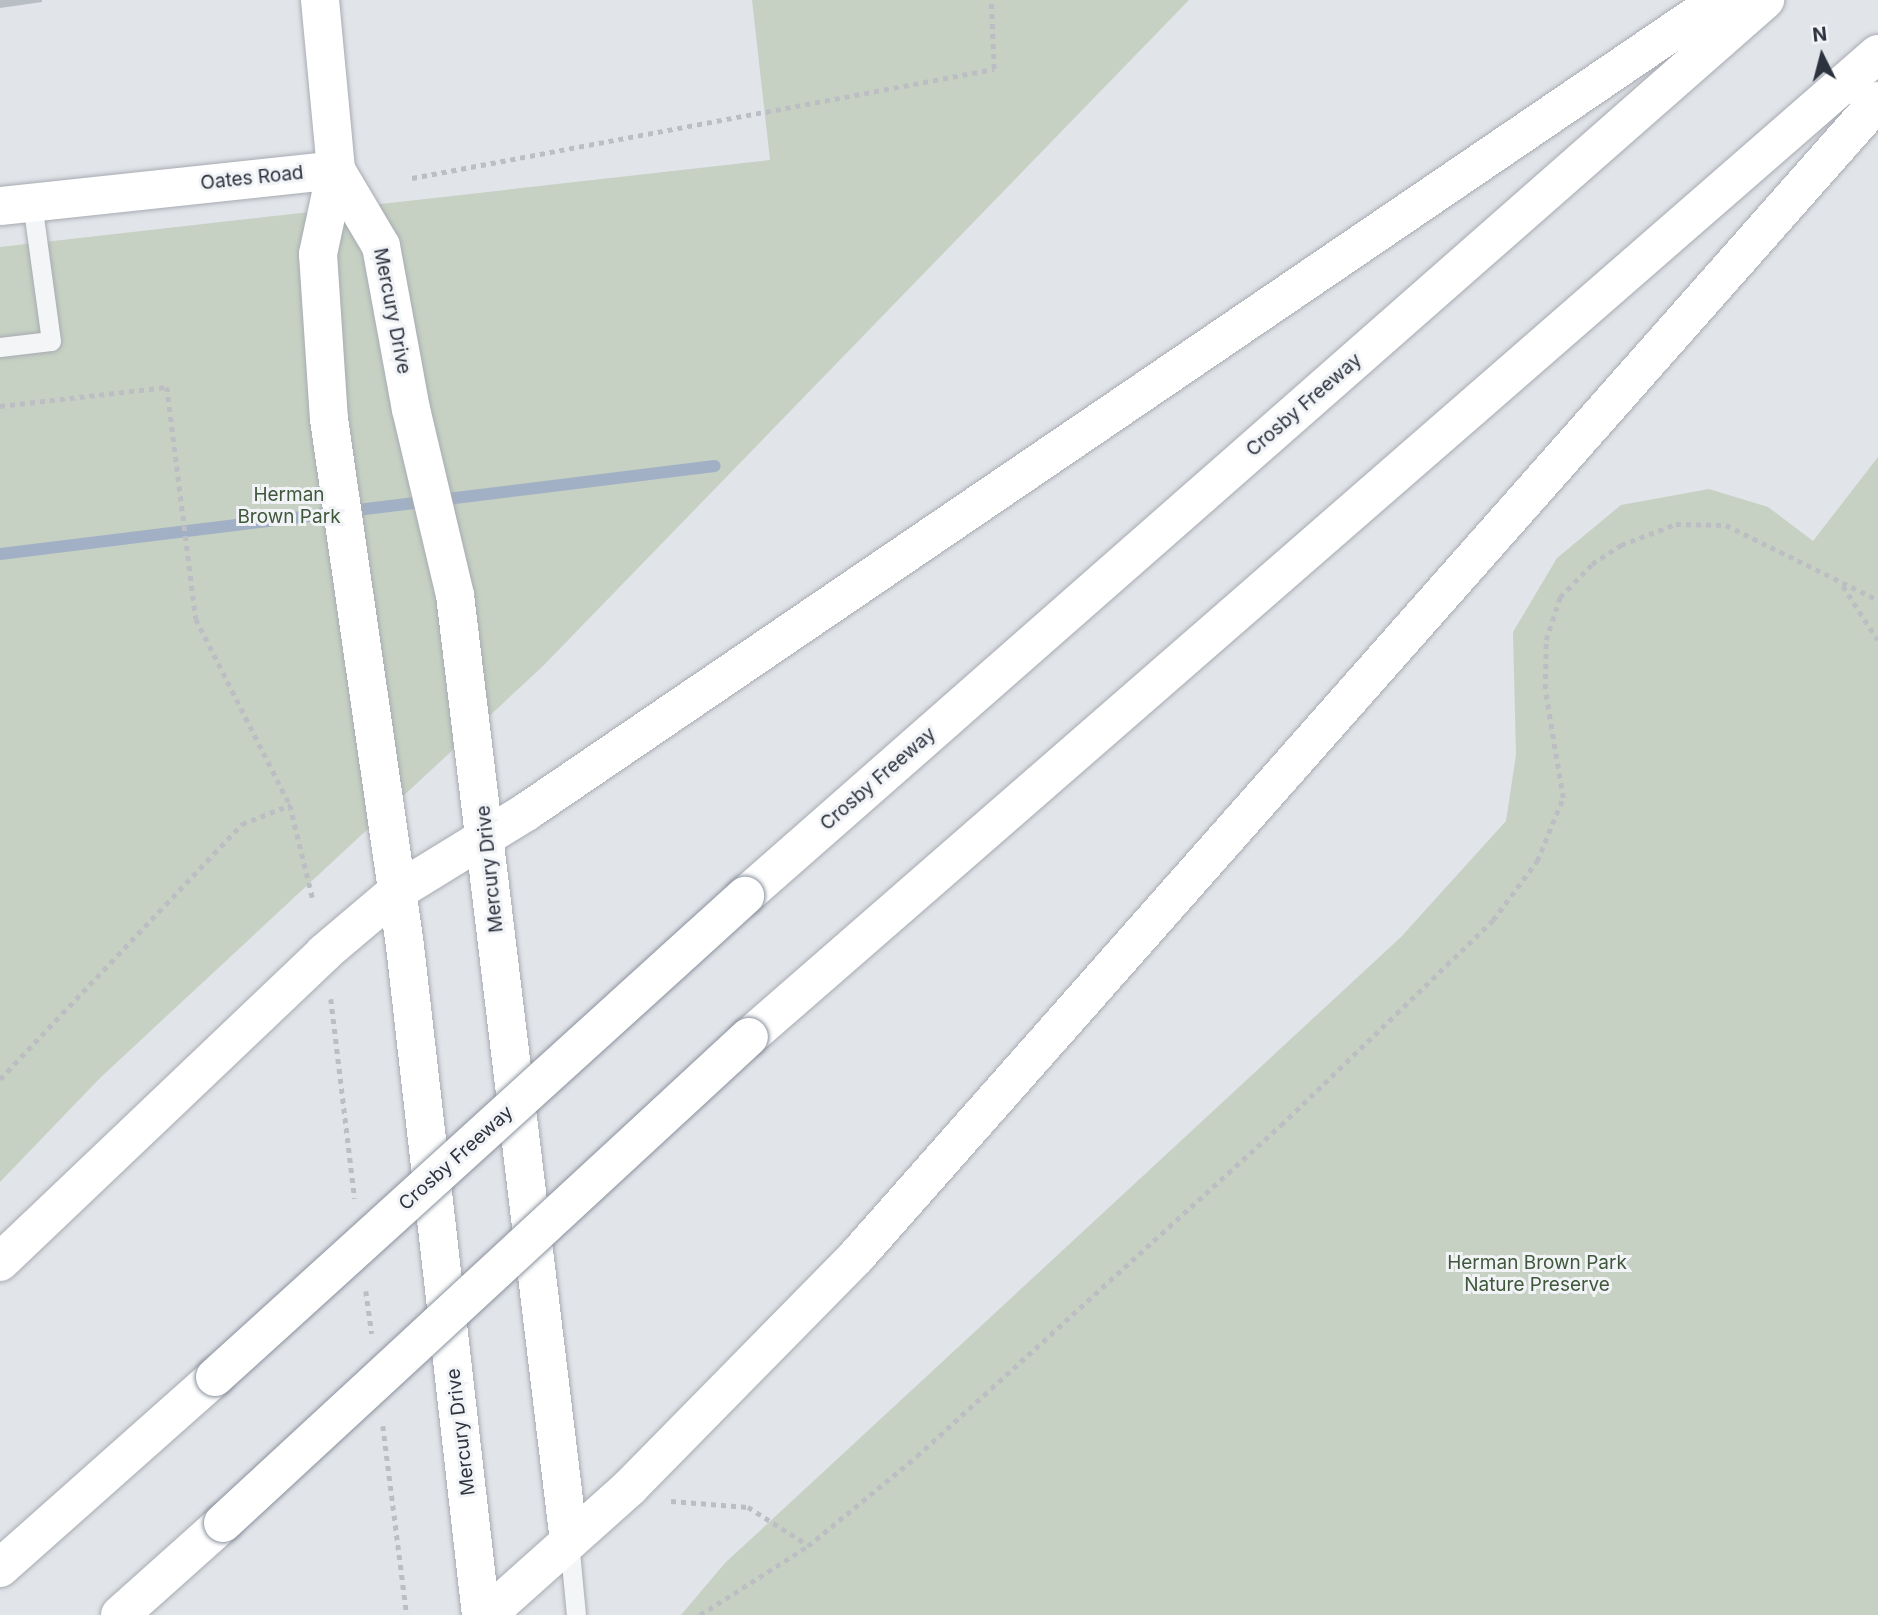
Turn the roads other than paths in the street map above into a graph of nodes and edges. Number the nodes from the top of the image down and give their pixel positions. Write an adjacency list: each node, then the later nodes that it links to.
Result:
1 (320, 0): 6 (main road)
2 (1719, 0): 9 (main road)
3 (1765, 0): 13 (main road, Crosby Freeway, bridge)
4 (1878, 54): 14 (main road, bridge)
5 (1878, 101): 12 (main road)
6 (336, 170): 7 (main road, Oates Road); 9 (main road, Mercury Drive); 10 (main road, Mercury Drive)
7 (16, 205): 8 (lane)
8 (0, 347)
9 (488, 836): 10 (main road); 12 (main road, Mercury Drive)
10 (396, 892): 11 (main road); 15 (main road, Mercury Drive)
11 (0, 1262)
12 (569, 1541): 16 (main road); 17 (lane, Mercury Drive)
13 (0, 1568)
14 (120, 1615)
15 (481, 1615)
16 (487, 1615)
17 (576, 1615)

